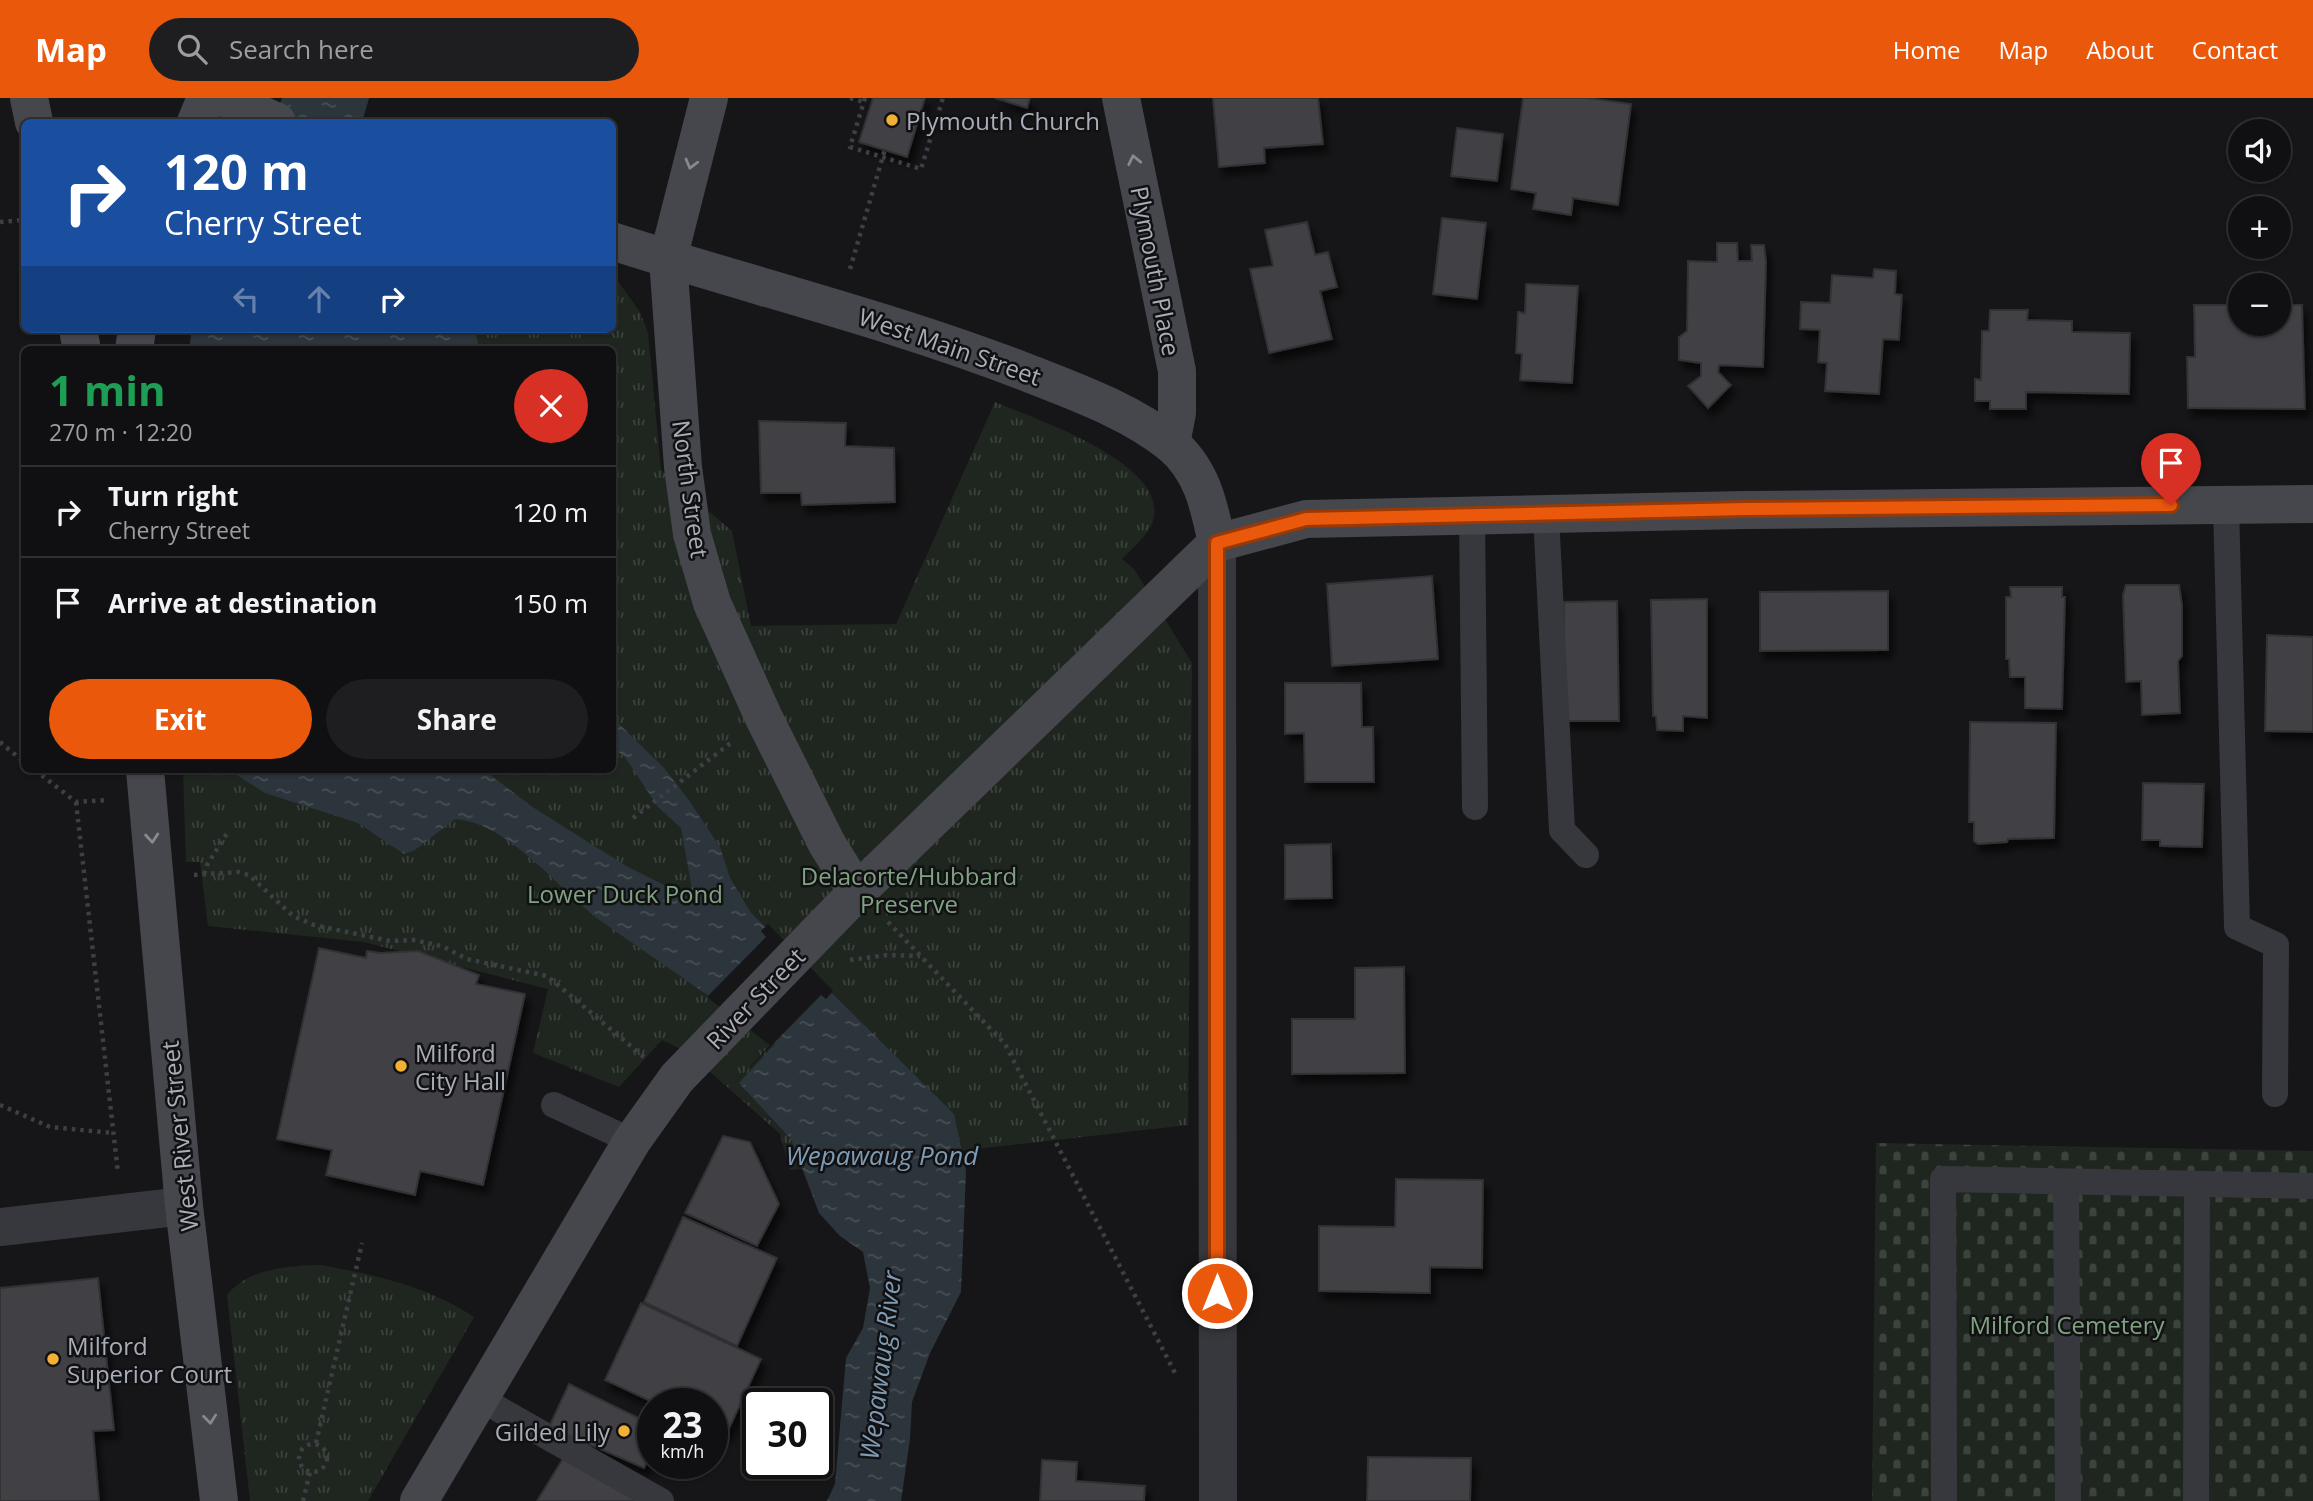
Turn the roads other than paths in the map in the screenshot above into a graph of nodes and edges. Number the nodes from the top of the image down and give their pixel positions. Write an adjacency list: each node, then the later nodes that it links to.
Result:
1 (29, 98): 6 (main road)
2 (206, 98): 7 (main road)
3 (225, 98): 8 (main road)
4 (709, 98): 10 (main road, North Street, one-way to 10)
5 (1121, 98): 11 (main road, Plymouth Place, one-way to 5)
6 (33, 119)
7 (197, 119)
8 (268, 119)
9 (616, 242): 10 (main road, West Main Street)
10 (668, 259): 11 (main road, West Main Street); 20 (main road, North Street)
11 (1171, 444): 16 (main road, West Main Street)
12 (2225, 505): 13 (main road); 15 (main road); 21 (lane)
13 (2313, 505)
14 (1472, 515): 15 (main road); 16 (main road); 18 (lane)
15 (1546, 515): 19 (lane)
16 (1217, 543): 20 (main road, River Street); 33 (street)
17 (145, 773): 27 (main road, West River Street, one-way to 27)
18 (1475, 807)
19 (1586, 855)
20 (857, 892): 23 (main road, River Street)
21 (2275, 1094)
22 (554, 1105): 23 (lane)
23 (632, 1141): 29 (main road, River Street)
24 (2066, 1182): 25 (lane); 34 (lane); 35 (lane)
25 (2197, 1184): 26 (lane); 36 (lane)
26 (2313, 1186)
27 (184, 1206): 28 (street); 30 (main road, West River Street, one-way to 30)
28 (0, 1227)
29 (479, 1398): 31 (main road, River Street); 32 (lane)
30 (219, 1501)
31 (419, 1501)
32 (661, 1501)
33 (1218, 1501)
34 (1944, 1501)
35 (2067, 1501)
36 (2196, 1501)

